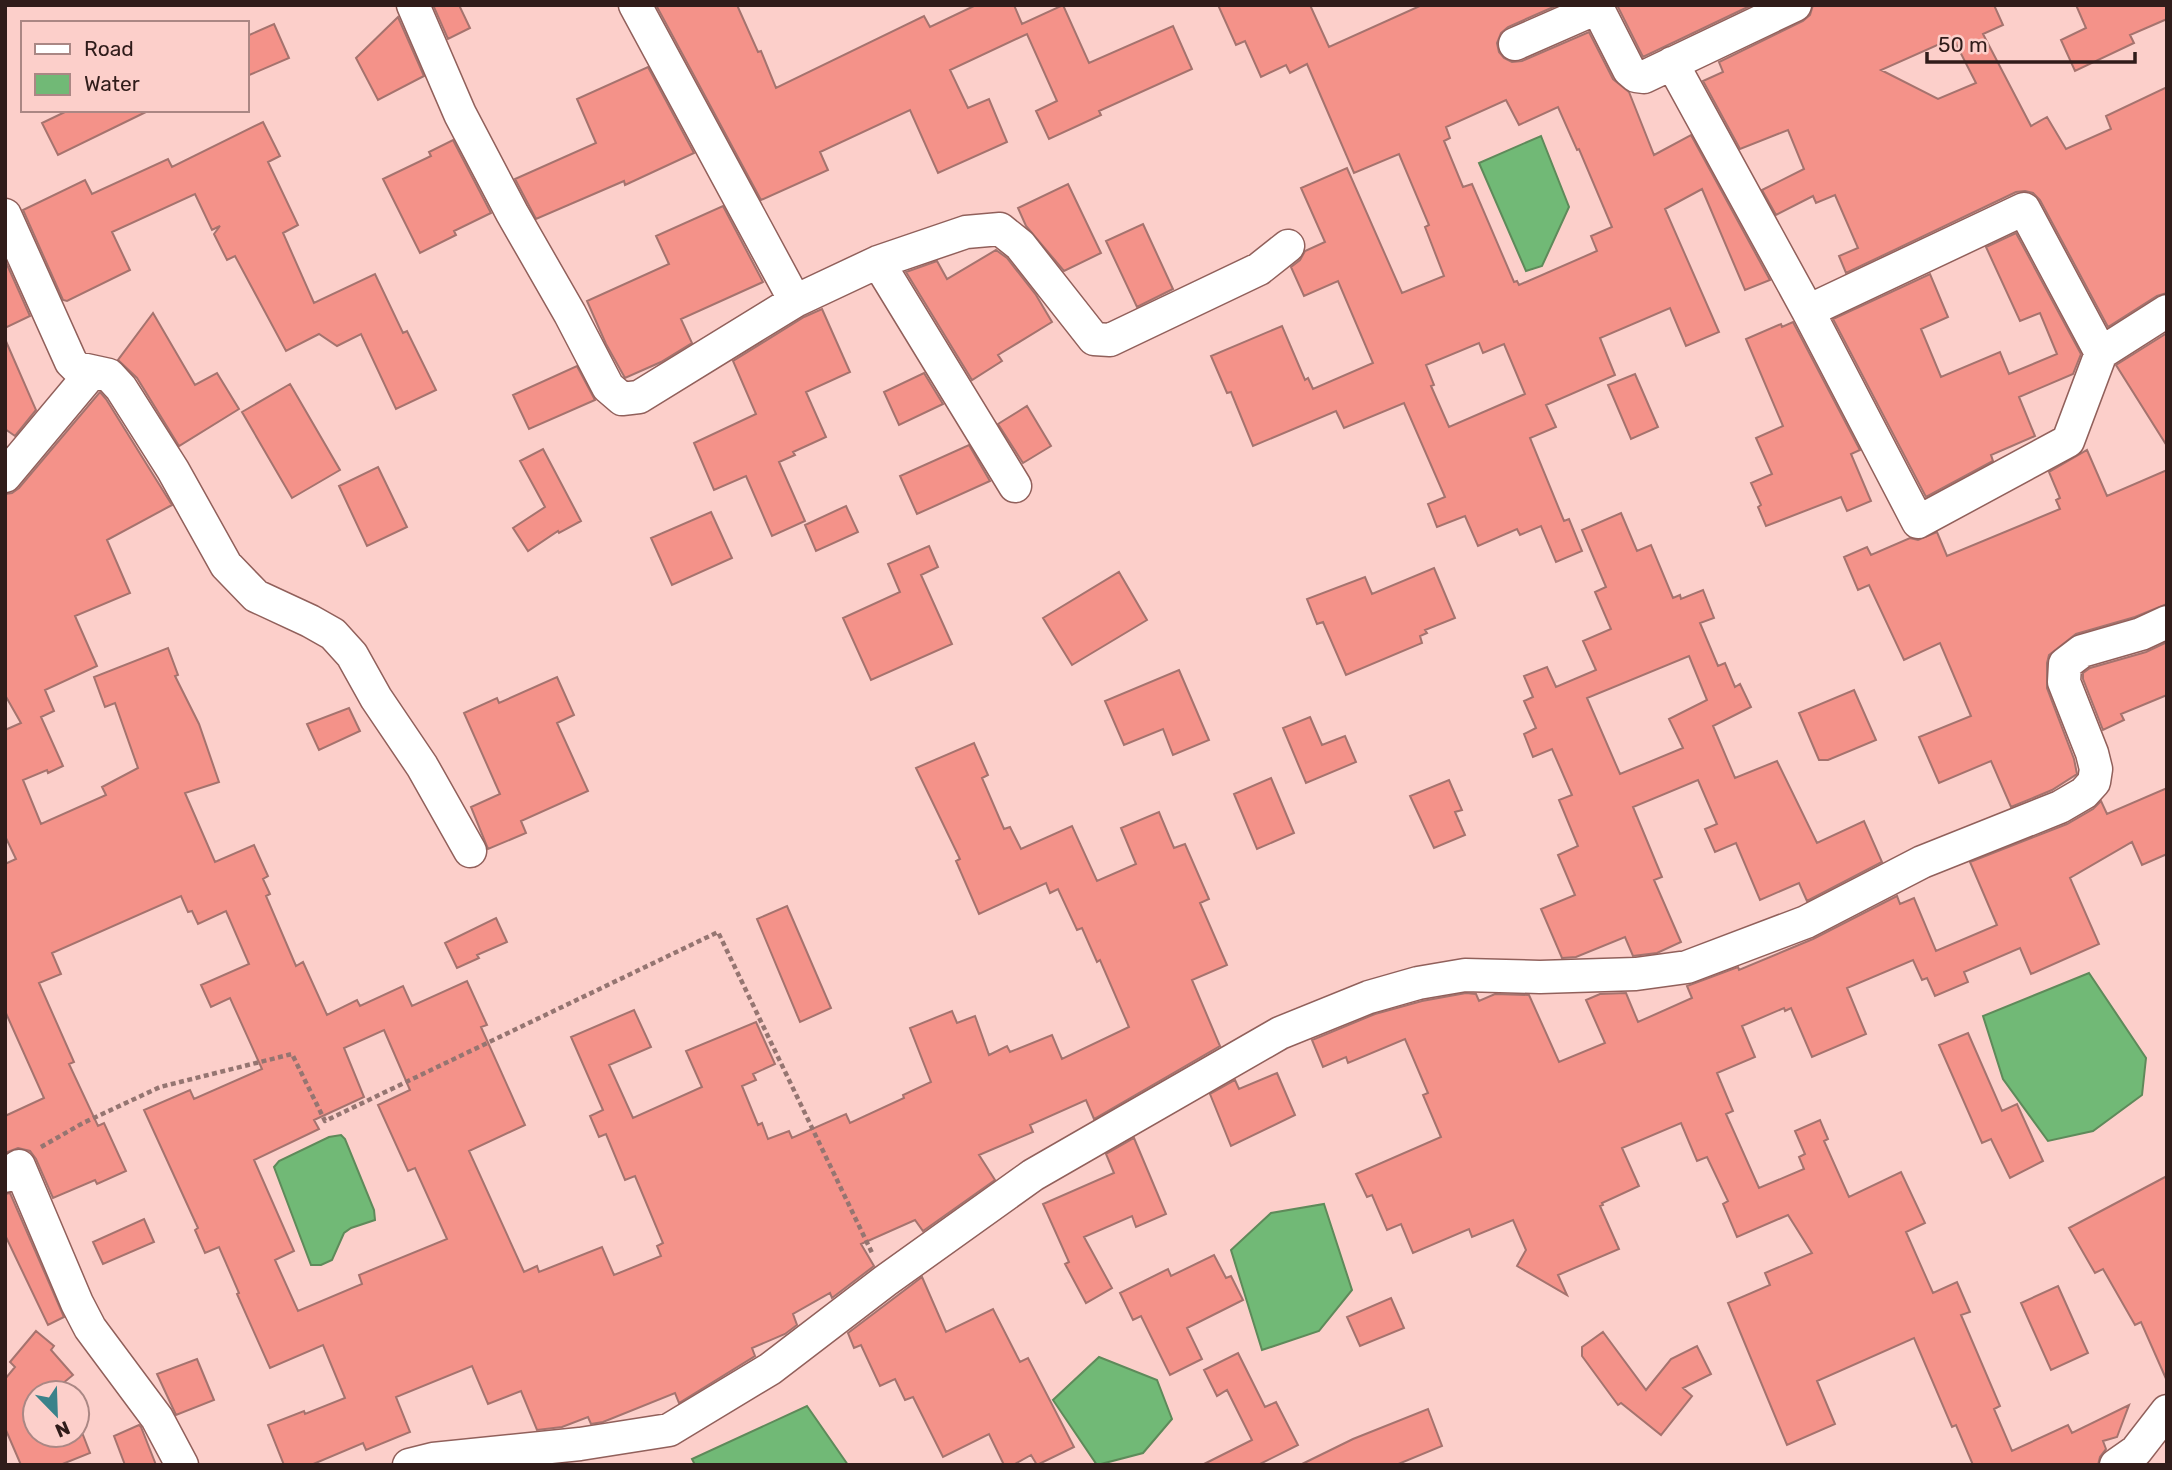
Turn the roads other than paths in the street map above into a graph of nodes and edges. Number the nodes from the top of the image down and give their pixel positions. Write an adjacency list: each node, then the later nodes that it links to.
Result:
1 (413, 5): 10 (street)
2 (635, 5): 10 (street)
3 (1795, 5): 6 (street)
4 (1597, 7): 5 (street); 6 (street)
5 (1515, 44)
6 (1672, 63): 12 (street)
7 (5, 215): 14 (street)
8 (1287, 246): 9 (street)
9 (878, 262): 10 (street); 16 (street)
10 (795, 301)
11 (2167, 311): 13 (street)
12 (1808, 312): 13 (street); 13 (street)
13 (2101, 353)
14 (92, 372): 15 (street); 18 (street)
15 (5, 476)
16 (1015, 486)
17 (2167, 622): 22 (street)
18 (470, 850)
19 (12, 1171): 21 (street)
20 (2167, 1411): 23 (street)
21 (182, 1465)
22 (409, 1465)
23 (2116, 1465)

